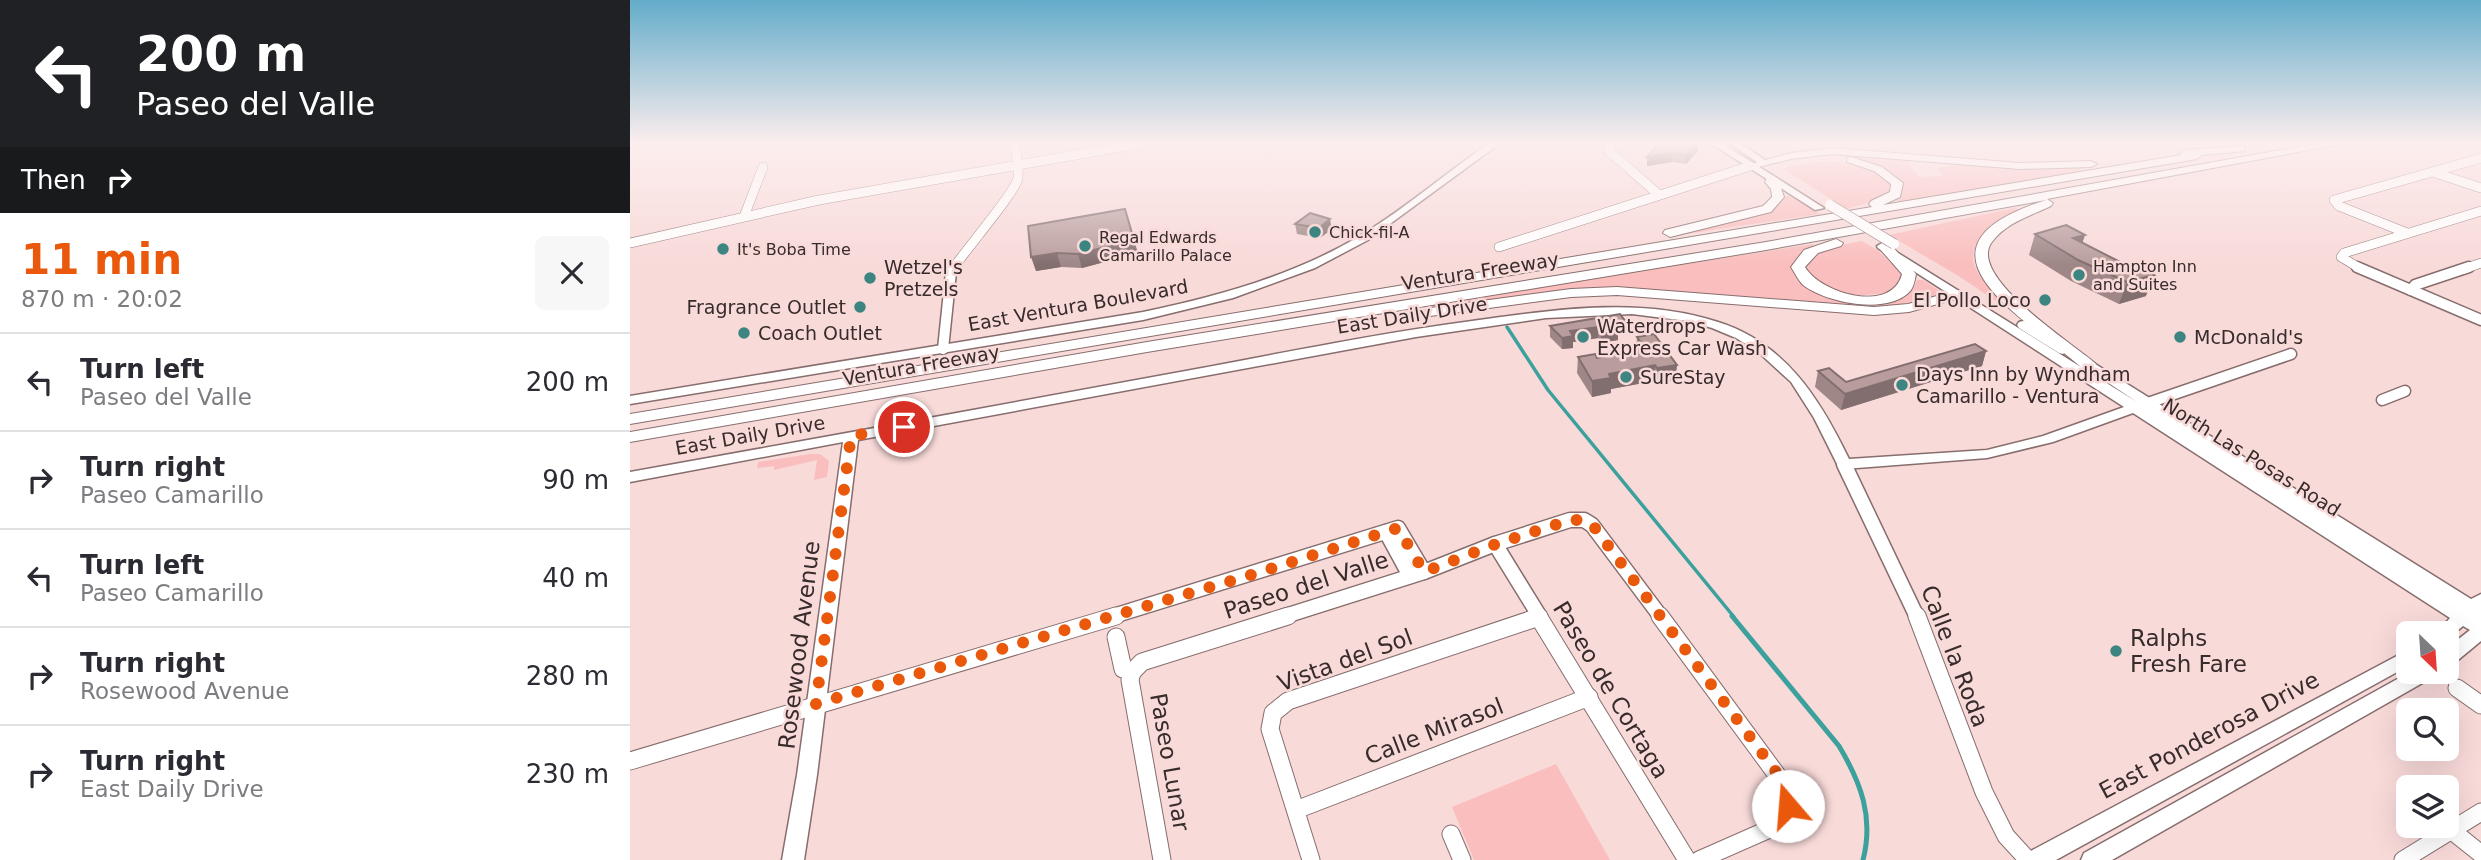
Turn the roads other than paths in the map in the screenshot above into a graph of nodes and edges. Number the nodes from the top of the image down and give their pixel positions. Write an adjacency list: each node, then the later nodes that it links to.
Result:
1 (757, 184): 18 (street)
2 (893, 184): 18 (street)
3 (1016, 184): 30 (street)
4 (1423, 184): 30 (main road, East Ventura Boulevard)
5 (1439, 184): 30 (main road, East Ventura Boulevard)
6 (1647, 184): 15 (street)
7 (1700, 184): 15 (street)
8 (1772, 184): 25 (highway)
9 (1789, 184): 22 (main road, North Las Posas Road)
10 (1897, 184): 19 (highway)
11 (2031, 184): 19 (highway, Ventura Freeway)
12 (2110, 184): 16 (highway, Ventura Freeway)
13 (2126, 184): 33 (highway)
14 (2390, 184): 20 (street)
15 (1658, 194): 23 (street)
16 (1982, 208): 22 (highway); 31 (highway, Ventura Freeway)
17 (2481, 211): 20 (street)
18 (745, 214): 21 (street)
19 (1762, 229): 25 (highway, Ventura Freeway)
20 (2407, 233): 27 (street)
21 (630, 243)
22 (1888, 246): 28 (main road, North Las Posas Road)
23 (1499, 247)
24 (2481, 263): 27 (street)
25 (1518, 269): 39 (highway, Ventura Freeway)
26 (2481, 270): 27 (street)
27 (2411, 290): 29 (street)
28 (1963, 293): 31 (highway); 33 (main road, North Las Posas Road); 38 (main road, North Las Posas Road)
29 (2481, 320)
30 (943, 345): 35 (main road, East Ventura Boulevard); 36 (main road, East Ventura Boulevard)
31 (1146, 347): 41 (highway, Ventura Freeway)
32 (2291, 354): 38 (street)
33 (2089, 366): 38 (main road, North Las Posas Road)
34 (2405, 391): 37 (street)
35 (630, 393)
36 (630, 400)
37 (2382, 400)
38 (2141, 405): 42 (main road); 46 (main road, North Las Posas Road)
39 (630, 419)
40 (851, 436): 42 (main road, East Daily Drive); 43 (main road, East Daily Drive); 57 (main road, Rosewood Avenue)
41 (630, 437)
42 (1844, 464): 73 (street, Calle la Roda)
43 (630, 477)
44 (1496, 544): 45 (street, Paseo del Valle); 47 (street, Paseo de Cortaga); 72 (street, Paseo del Valle)
45 (1417, 574): 53 (street, Paseo del Valle); 57 (street)
46 (2474, 610): 48 (main road); 49 (main road, North Las Posas Road)
47 (1539, 617): 56 (street, Paseo de Cortaga); 60 (street, Vista del Sol)
48 (2459, 622)
49 (2481, 630): 51 (main road)
50 (1116, 637): 53 (street)
51 (2459, 649)
52 (2396, 664): 74 (main road, East Ponderosa Drive)
53 (1132, 672): 68 (street, Paseo Lunar)
54 (2405, 684): 75 (main road)
55 (2457, 688): 58 (street)
56 (1589, 697): 60 (street, Calle Mirasol); 71 (street, Paseo de Cortaga)
57 (816, 704): 59 (street); 67 (main road, Rosewood Avenue)
58 (2481, 705)
59 (630, 761)
60 (1296, 810): 69 (street, Vista del Sol)
61 (2481, 812): 62 (street)
62 (2459, 825)
63 (1451, 834): 70 (street)
64 (2459, 836): 66 (street)
65 (2438, 838): 76 (street)
66 (2481, 854)
67 (793, 860)
68 (1162, 860)
69 (1311, 860)
70 (1462, 860)
71 (1687, 860)
72 (1699, 860)
73 (2028, 860)
74 (2035, 860)
75 (2092, 860)
76 (2403, 860)

